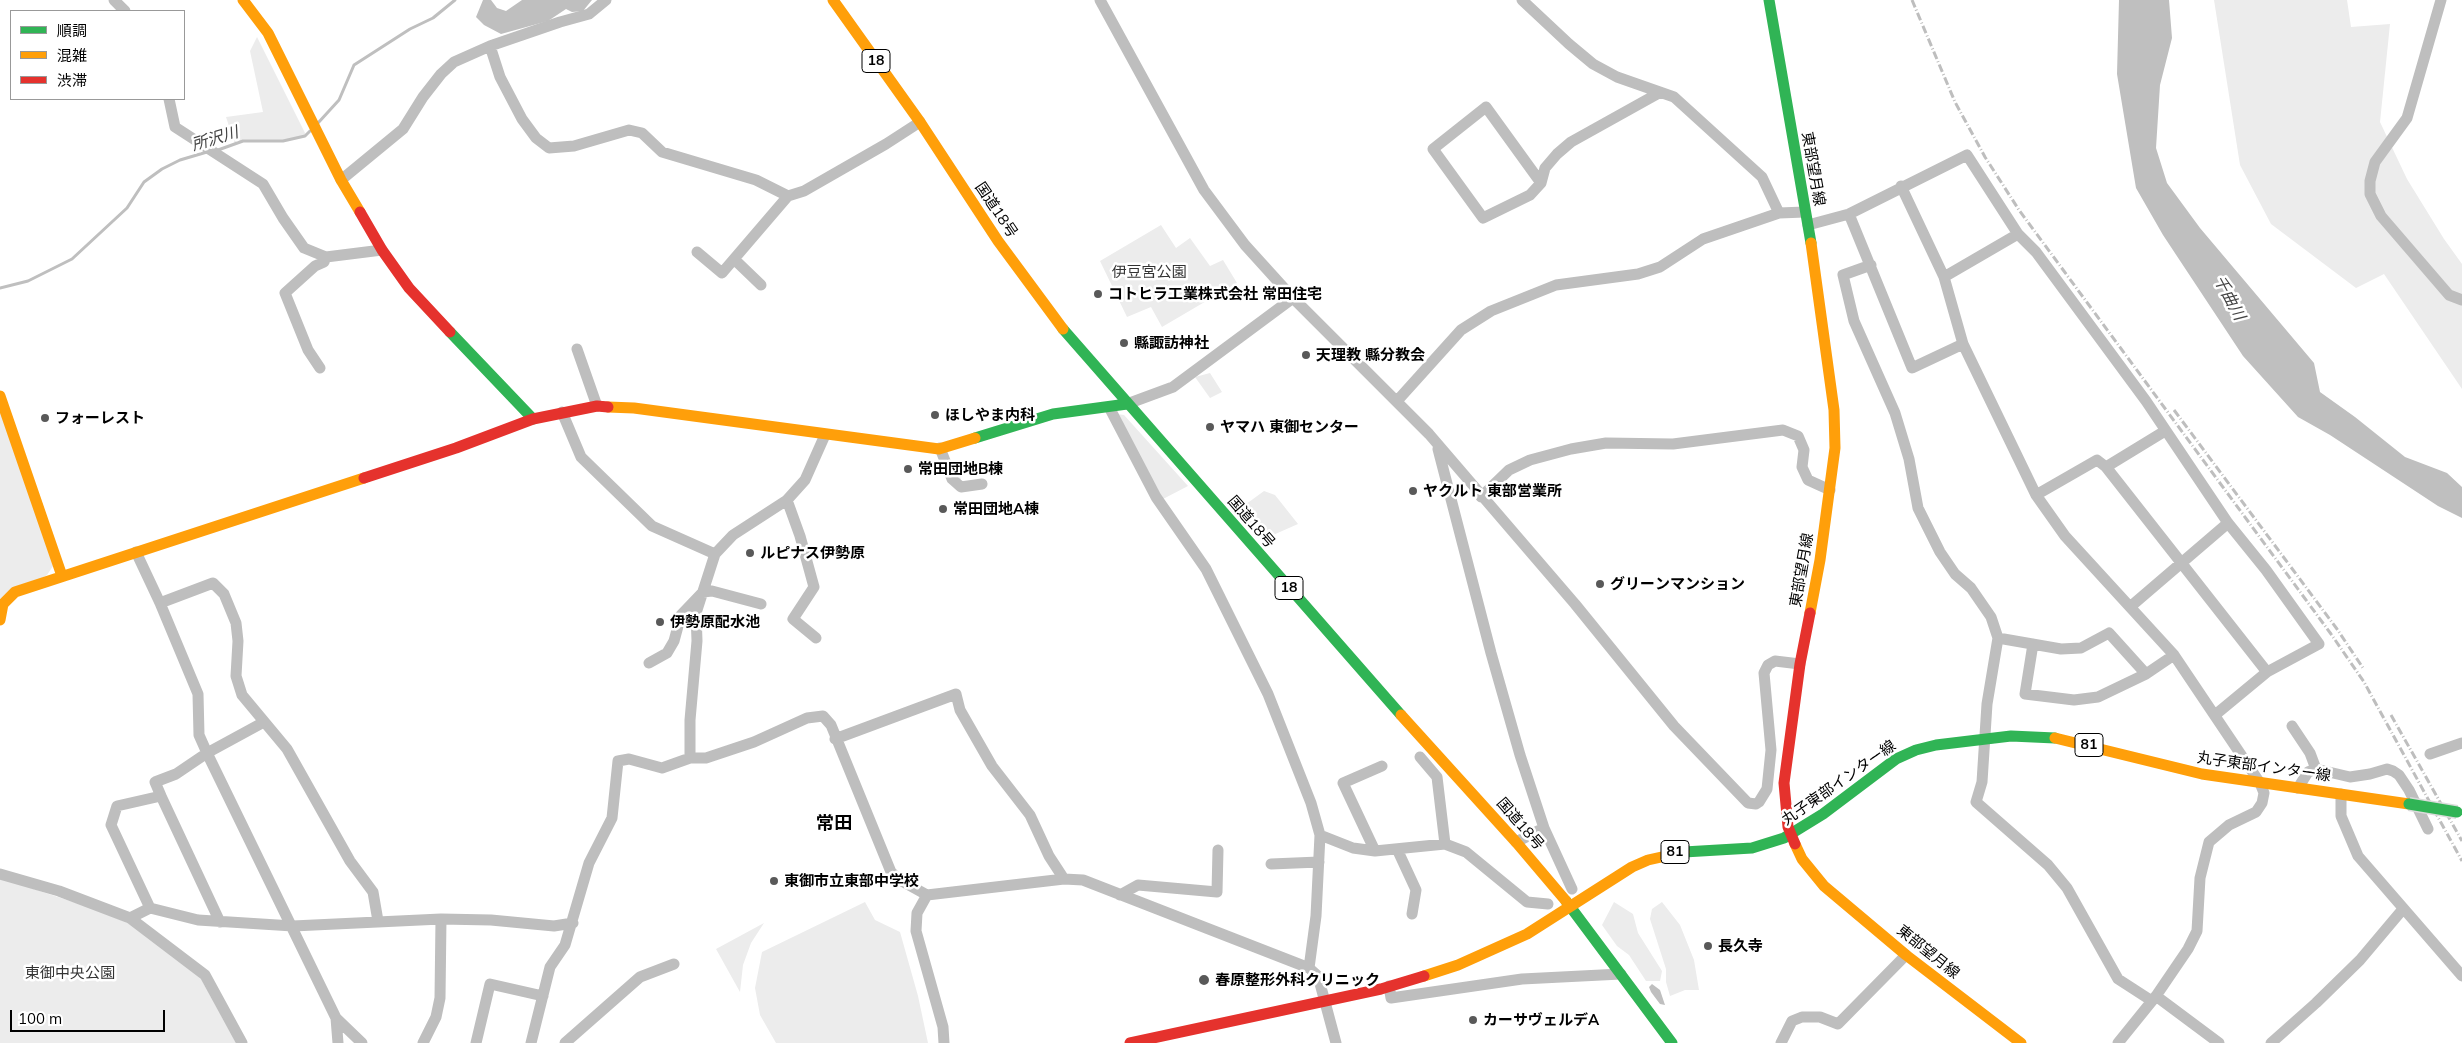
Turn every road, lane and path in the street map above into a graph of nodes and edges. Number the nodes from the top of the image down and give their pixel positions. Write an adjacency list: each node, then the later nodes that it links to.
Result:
1 (114, 0): 9 (street)
2 (243, 0): 14 (main road)
3 (606, 0): 10 (street)
4 (832, 0): 13 (main road, 国道18号 / 18)
5 (1100, 0): 30 (street)
6 (1522, 0): 11 (street)
7 (1769, 0): 18 (main road, 東部望月線)
8 (2441, 0): 31 (street)
9 (124, 10)
10 (490, 46): 14 (street); 17 (street)
11 (1659, 93): 15 (street); 19 (street)
12 (168, 100): 25 (street)
13 (920, 122): 17 (street); 37 (main road, 国道18号 / 18)
14 (342, 180): 23 (main road)
15 (1541, 183): 15 (street)
16 (1902, 186): 20 (street); 22 (street); 28 (street)
17 (788, 196): 26 (street)
18 (1806, 212): 19 (street); 21 (main road, 東部望月線)
19 (1779, 213): 36 (street)
20 (1849, 214): 21 (street); 27 (street)
21 (1808, 225): 48 (main road, 東部望月線)
22 (2018, 234): 28 (street); 42 (street)
23 (382, 250): 25 (street); 41 (main road)
24 (697, 252): 26 (street)
25 (326, 257): 34 (street)
26 (735, 260): 29 (street)
27 (1871, 265): 32 (street); 63 (street)
28 (1944, 277): 32 (street)
29 (761, 285)
30 (1293, 298): 36 (street); 37 (street)
31 (2462, 300)
32 (1963, 344): 49 (street)
33 (577, 349): 38 (street)
34 (320, 368)
35 (0, 396): 56 (main road)
36 (1397, 401): 44 (street)
37 (1127, 404): 39 (main road); 91 (main road, 国道18号 / 18)
38 (598, 406): 40 (main road); 43 (main road)
39 (1109, 407): 45 (main road); 89 (street)
40 (562, 412): 41 (main road); 54 (street)
41 (533, 419): 53 (main road)
42 (2165, 431): 46 (street); 52 (street)
43 (825, 435): 45 (main road); 51 (street)
44 (1436, 445): 50 (street); 87 (street)
45 (940, 448): 47 (street)
46 (2106, 467): 49 (street); 55 (street)
47 (982, 484)
48 (1830, 490): 50 (street); 67 (main road, 東部望月線)
49 (2036, 494): 60 (street)
50 (1481, 497): 67 (street)
51 (787, 500): 54 (street); 62 (street)
52 (2228, 523): 55 (street); 68 (street)
53 (136, 552): 56 (main road); 58 (street)
54 (715, 554): 57 (street)
55 (2182, 563): 60 (street); 68 (street)
56 (62, 576): 61 (main road)
57 (703, 592): 59 (street); 66 (street); 79 (street)
58 (160, 603): 71 (street); 76 (street)
59 (761, 604)
60 (2130, 607): 65 (street)
61 (0, 620)
62 (816, 638)
63 (1998, 638): 64 (street); 73 (street)
64 (2033, 644): 69 (street); 69 (street)
65 (2174, 655): 69 (street); 70 (street)
66 (649, 663)
67 (1800, 664): 90 (main road, 東部望月線)
68 (2267, 672): 70 (street)
69 (2146, 674)
70 (2215, 715): 82 (street)
71 (264, 722): 76 (street); 110 (street)
72 (2292, 726): 81 (street)
73 (1984, 738): 82 (main road, 丸子東部インター線 / 81); 90 (main road, 丸子東部インター線 / 81); 123 (street)
74 (835, 739): 79 (street); 99 (street); 101 (street)
75 (2462, 743): 77 (street)
76 (207, 753): 85 (street); 113 (street)
77 (2430, 754)
78 (1420, 756): 92 (street)
79 (690, 758): 112 (street)
80 (1382, 766): 95 (street)
81 (2316, 769): 83 (street); 88 (street)
82 (2260, 783): 83 (main road, 丸子東部インター線 / 81); 123 (street)
83 (2298, 788): 84 (main road, 丸子東部インター線 / 81)
84 (2340, 794): 86 (main road, 丸子東部インター線 / 81, bridge); 106 (street)
85 (161, 796): 104 (street); 111 (street)
86 (2459, 812)
87 (1544, 828): 91 (street); 100 (street)
88 (2428, 829)
89 (1320, 835): 95 (street); 96 (street)
90 (1791, 835): 105 (main road, 丸子東部インター線 / 81); 114 (main road, 東部望月線)
91 (1516, 842): 105 (main road, 国道18号 / 18)
92 (1445, 844): 93 (street); 103 (street)
93 (1397, 849): 95 (street); 107 (street)
94 (1218, 850): 102 (street)
95 (1375, 851)
96 (1319, 862): 97 (street); 116 (street)
97 (1271, 864)
98 (0, 874): 108 (street)
99 (1064, 879): 101 (street); 102 (street)
100 (1572, 890)
101 (927, 895): 133 (street)
102 (1120, 895): 116 (street)
103 (1548, 904)
104 (150, 908): 108 (street); 111 (street)
105 (1571, 908): 117 (main road, 81); 118 (main road, 国道18号 / 18)
106 (2403, 909): 119 (street); 141 (street)
107 (1412, 914)
108 (130, 918): 126 (street)
109 (441, 919): 110 (street); 112 (street); 129 (street)
110 (378, 921): 113 (street)
111 (220, 922): 113 (street)
112 (573, 923): 122 (street)
113 (293, 926): 125 (street)
114 (1906, 955): 137 (street); 138 (main road, 東部望月線)
115 (674, 964): 132 (street)
116 (1309, 968): 124 (street)
117 (1435, 973): 120 (main road, 81); 121 (street)
118 (1621, 974): 121 (street); 136 (main road, 国道18号 / 18)
119 (2462, 976)
120 (1389, 986): 121 (street); 124 (main road, 81)
121 (1440, 990)
122 (543, 996): 130 (street); 131 (street)
123 (2154, 999): 139 (street); 140 (street)
124 (1324, 1000): 134 (main road, 81); 135 (street)
125 (336, 1018): 127 (street); 128 (street)
126 (242, 1043)
127 (338, 1043)
128 (362, 1043)
129 (423, 1043)
130 (476, 1043)
131 (531, 1043)
132 (565, 1043)
133 (944, 1043)
134 (1130, 1043)
135 (1336, 1043)
136 (1672, 1043)
137 (1781, 1043)
138 (2021, 1043)
139 (2118, 1043)
140 (2219, 1043)
141 (2271, 1043)

